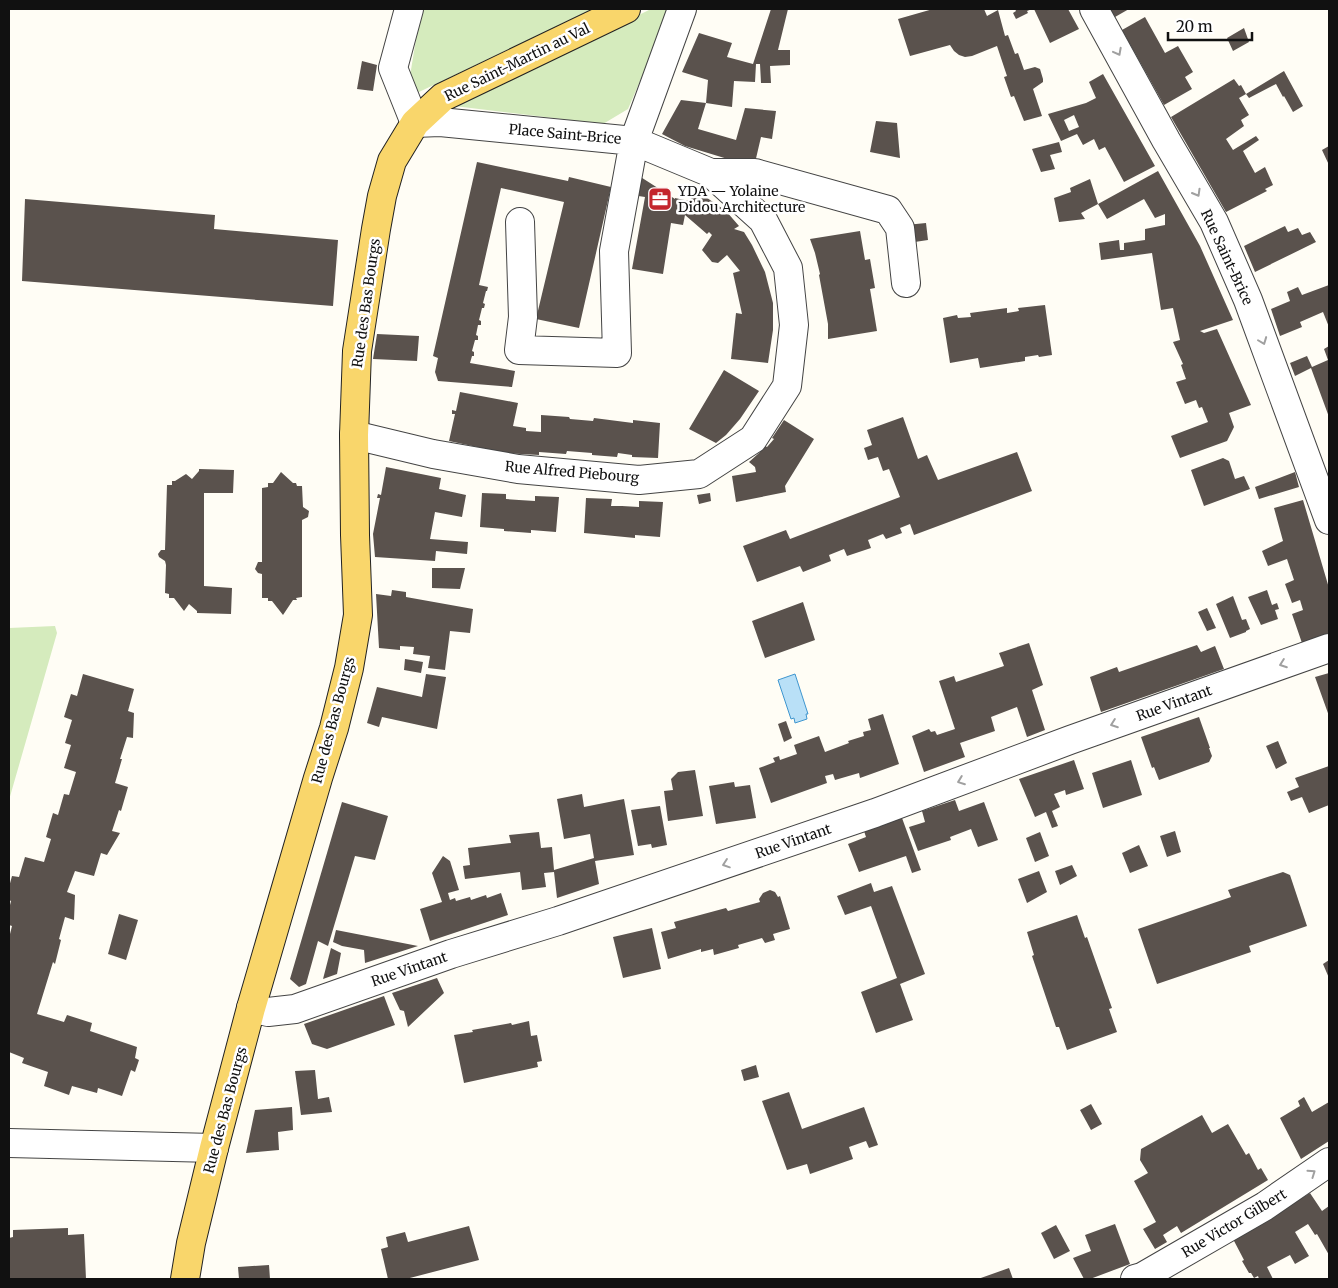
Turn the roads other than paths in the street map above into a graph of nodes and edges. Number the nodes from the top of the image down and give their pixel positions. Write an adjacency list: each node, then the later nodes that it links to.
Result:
1 (409, 9): 5 (street)
2 (626, 9): 5 (main road, Rue Saint-Martin au Val)
3 (682, 9): 6 (street, Place Saint-Brice)
4 (1094, 9): 11 (street, Rue Saint-Brice, one-way to 11)
5 (415, 123): 6 (street, Place Saint-Brice); 10 (main road, Rue des Bas Bourgs)
6 (634, 140): 7 (street, Rue Alfred Piebourg); 8 (street)
7 (711, 173): 9 (street); 10 (street, Rue Alfred Piebourg)
8 (520, 222)
9 (906, 283)
10 (354, 435): 13 (main road, Rue des Bas Bourgs)
11 (1329, 520)
12 (1329, 648): 13 (street, Rue Vintant, one-way to 13)
13 (251, 1008): 15 (main road, Rue des Bas Bourgs)
14 (9, 1143): 15 (street)
15 (214, 1148): 17 (main road, Rue des Bas Bourgs)
16 (1329, 1162): 18 (street, Rue Victor Gilbert, one-way to 16)
17 (185, 1279)
18 (1136, 1279)

